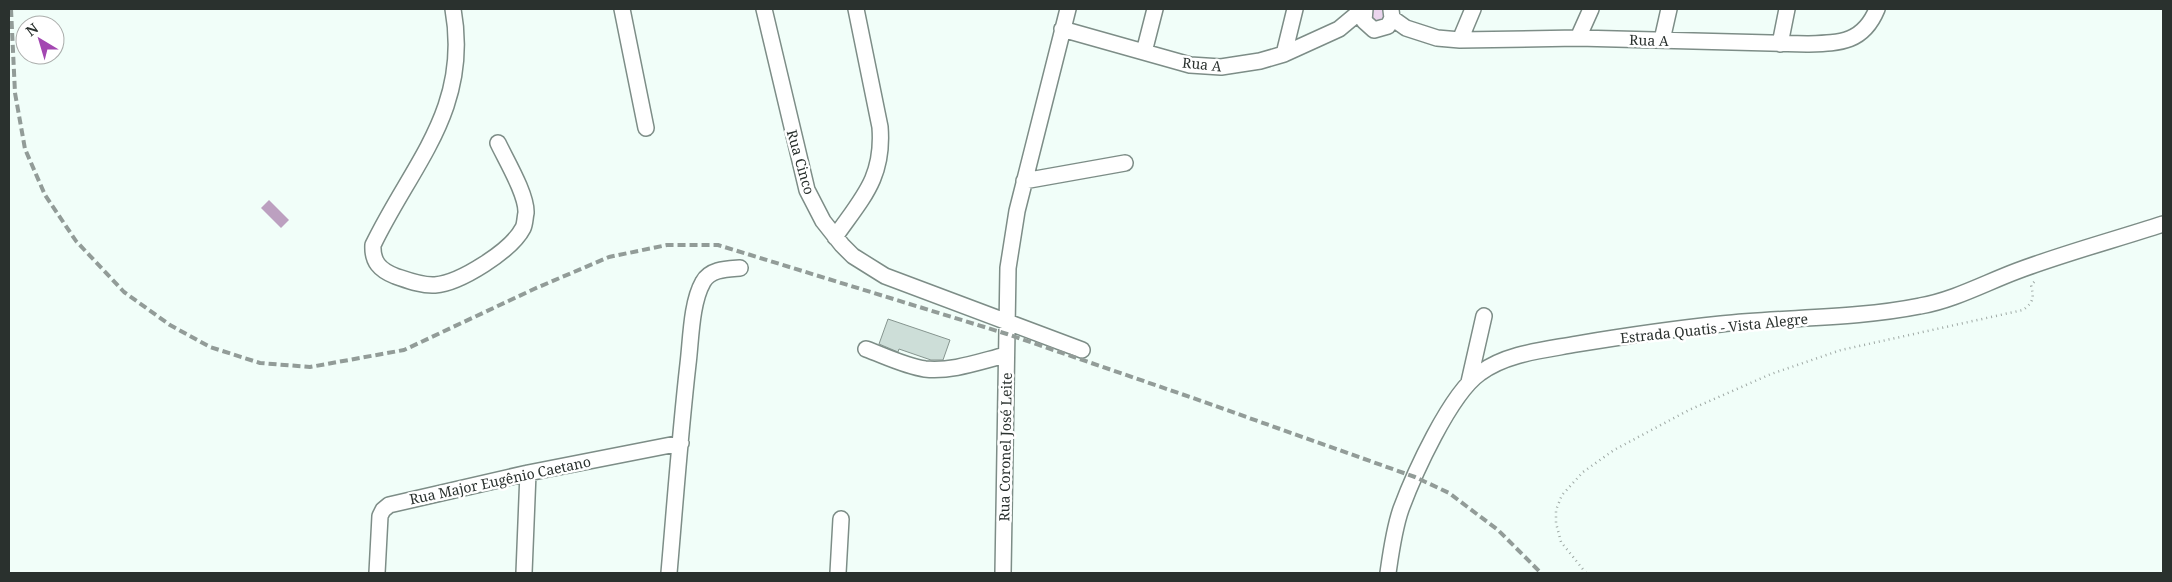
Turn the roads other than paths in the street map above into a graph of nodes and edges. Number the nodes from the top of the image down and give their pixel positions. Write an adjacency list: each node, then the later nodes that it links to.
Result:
1 (453, 9): 24 (street)
2 (622, 9): 23 (street)
3 (764, 9): 28 (street, Rua Cinco)
4 (856, 9): 28 (street)
5 (1068, 9): 15 (street, Rua Coronel José Leite)
6 (1155, 9): 21 (street)
7 (1294, 9): 22 (street)
8 (1364, 9): 14 (street); 16 (street)
9 (1473, 9): 18 (street)
10 (1591, 9): 17 (street)
11 (1668, 9): 19 (street)
12 (1787, 9): 20 (street)
13 (1877, 9): 20 (street, Rua A)
14 (1387, 18): 16 (street); 18 (street, Rua A)
15 (1062, 29): 21 (street, Rua A); 26 (street, Rua Coronel José Leite)
16 (1340, 29): 22 (street, Rua A)
17 (1578, 38): 18 (street, Rua A); 19 (street, Rua A)
18 (1460, 40)
19 (1662, 40): 20 (street, Rua A)
20 (1780, 44)
21 (1144, 52): 22 (street, Rua A)
22 (1284, 54)
23 (646, 128)
24 (498, 143)
25 (1125, 163): 26 (street)
26 (1024, 181): 31 (street, Rua Coronel José Leite)
27 (2163, 224): 35 (street, Estrada Quatis - Vista Alegre)
28 (835, 237): 31 (street, Rua Cinco)
29 (740, 268): 36 (street)
30 (1484, 316): 35 (street)
31 (1006, 321): 33 (street, Rua Cinco); 34 (street, Rua Coronel José Leite)
32 (866, 349): 34 (street)
33 (1082, 350)
34 (1006, 355): 43 (street, Rua Coronel José Leite)
35 (1469, 382): 44 (street, Estrada Quatis - Vista Alegre)
36 (681, 443): 37 (street, Rua Major Eugênio Caetano); 41 (street)
37 (528, 473): 39 (street, Rua Major Eugênio Caetano); 40 (street)
38 (841, 519): 42 (street)
39 (377, 573)
40 (524, 573)
41 (669, 573)
42 (838, 573)
43 (1003, 573)
44 (1388, 573)

